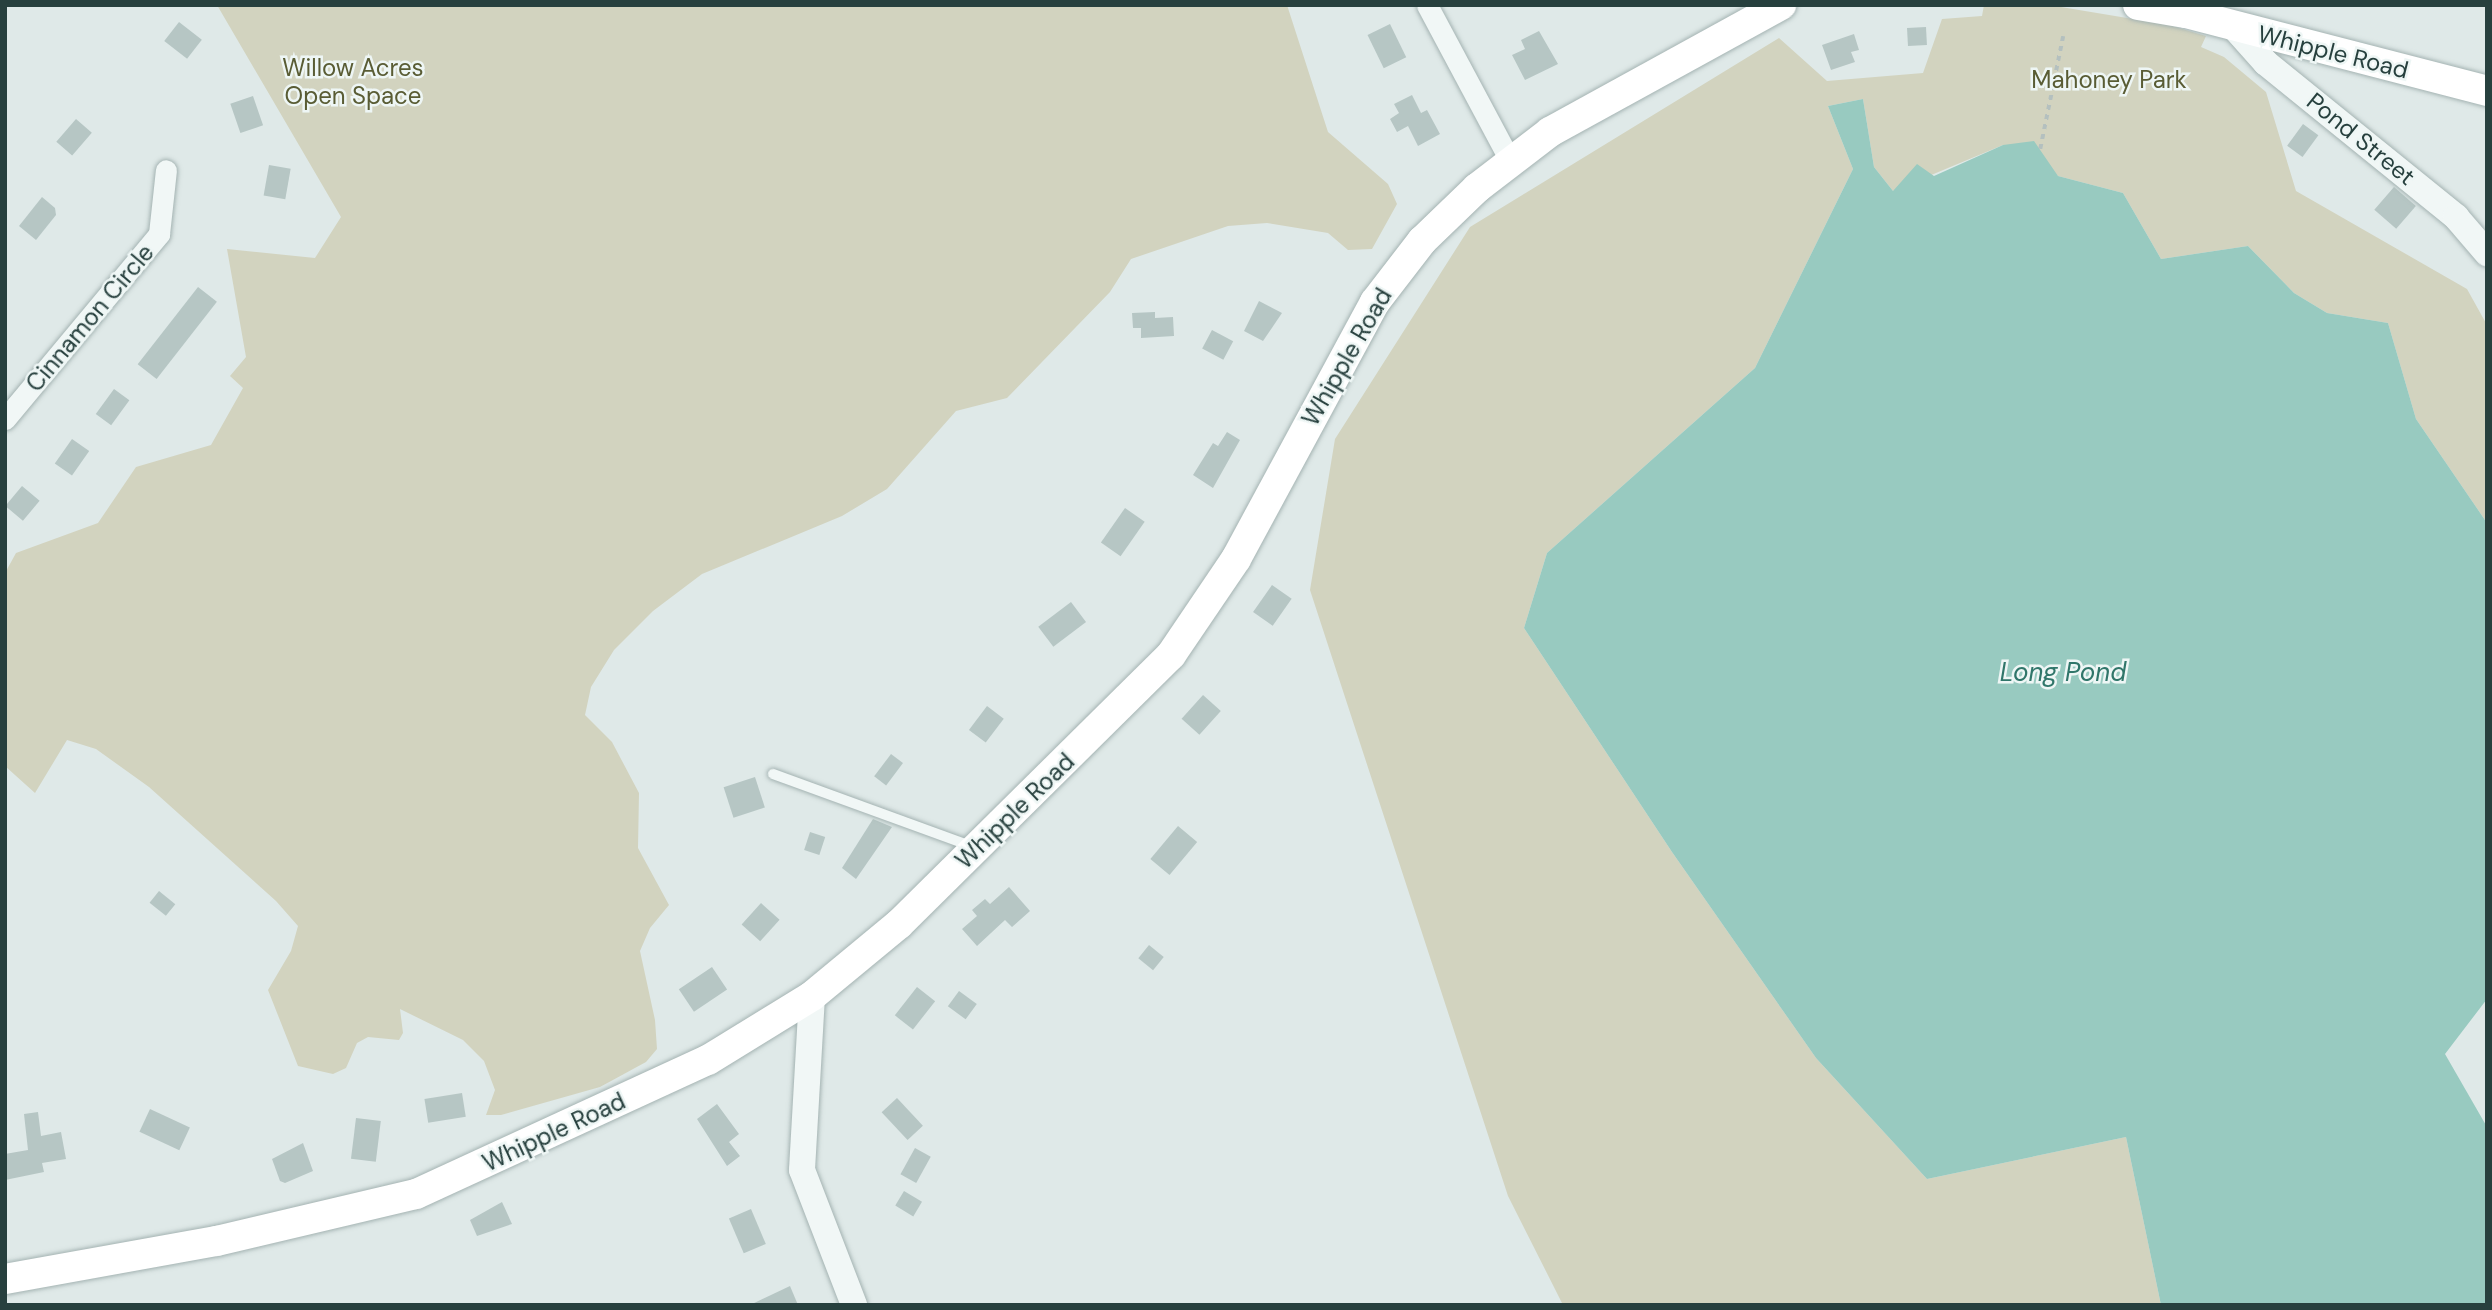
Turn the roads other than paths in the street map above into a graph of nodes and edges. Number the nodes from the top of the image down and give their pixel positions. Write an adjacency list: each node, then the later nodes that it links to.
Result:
1 (1427, 5): 7 (street)
2 (1781, 5): 4 (main road, Whipple Road)
3 (2138, 5): 5 (main road, Whipple Road)
4 (1746, 16): 7 (main road, Whipple Road)
5 (2234, 27): 6 (main road, Whipple Road); 9 (street, Pond Street)
6 (2487, 91)
7 (1511, 162): 12 (main road, Whipple Road)
8 (166, 170): 10 (street, Cinnamon Circle)
9 (2487, 253)
10 (5, 419)
11 (773, 774): 12 (lane)
12 (976, 849): 13 (main road, Whipple Road)
13 (812, 996): 14 (main road, Whipple Road); 15 (street)
14 (5, 1279)
15 (854, 1305)

